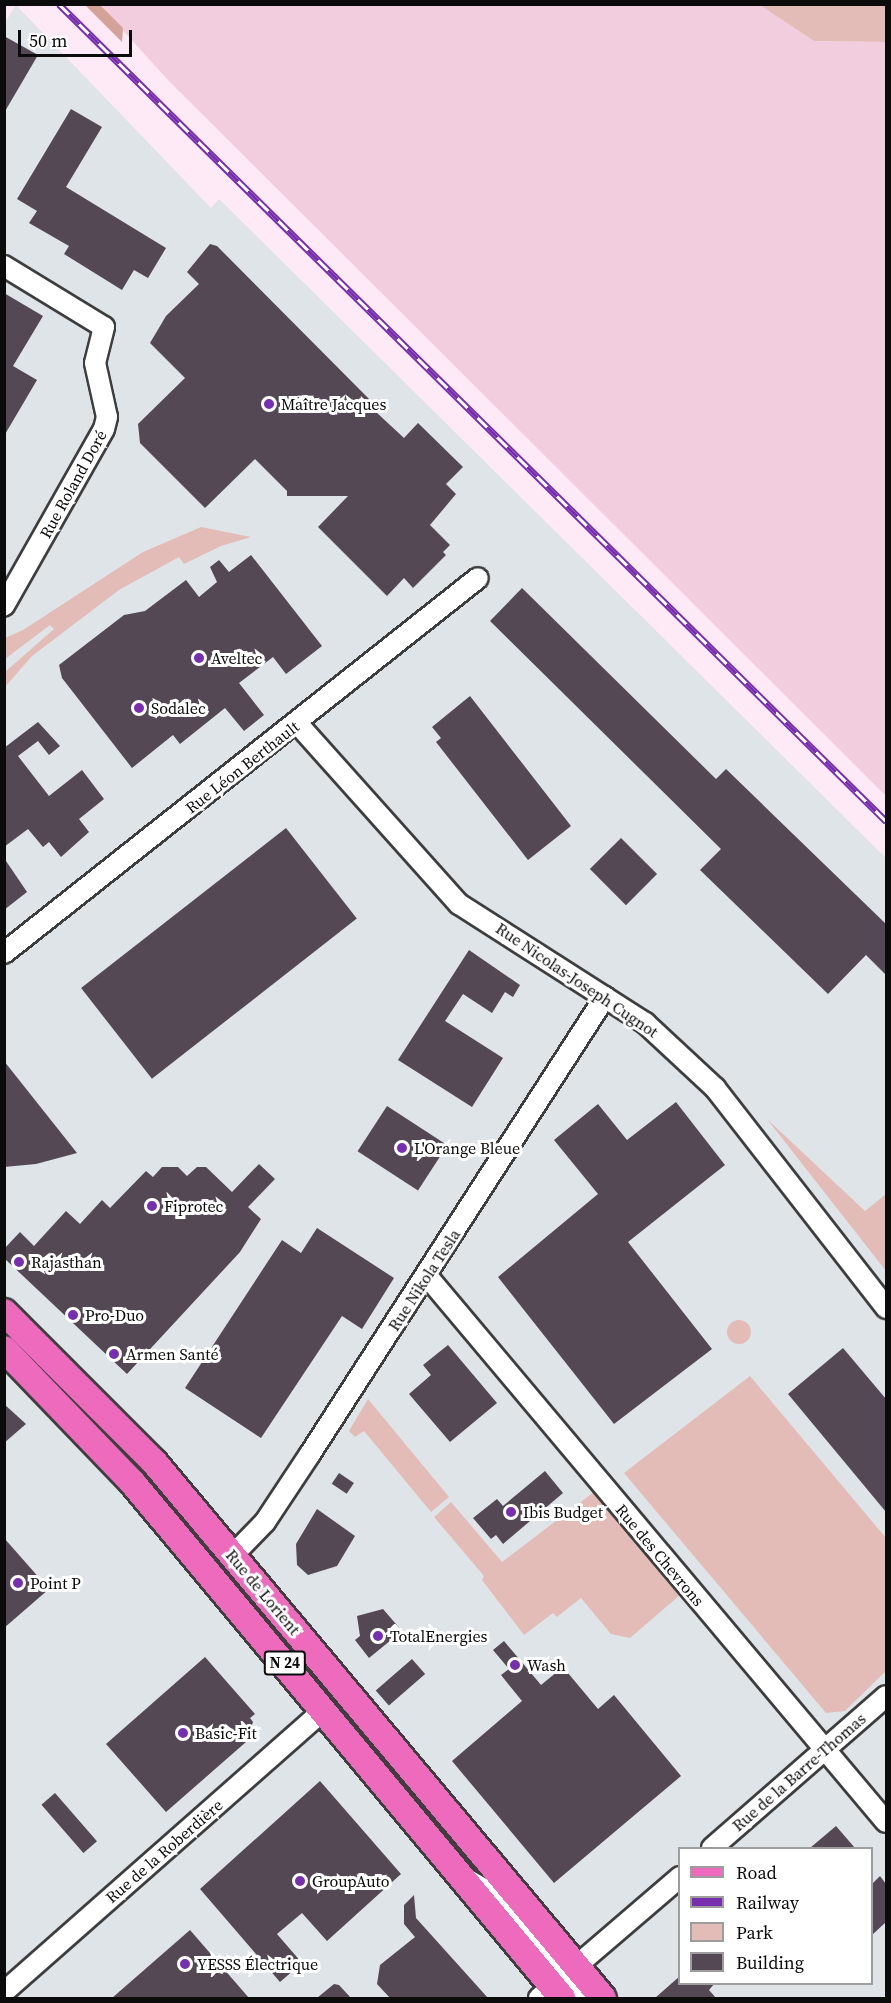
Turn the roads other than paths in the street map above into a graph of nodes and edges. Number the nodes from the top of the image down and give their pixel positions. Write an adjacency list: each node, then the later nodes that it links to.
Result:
1 (4, 266): 3 (street, Rue Roland Doré)
2 (478, 578): 4 (street, Rue Léon Berthault)
3 (4, 606)
4 (297, 723): 5 (street, Rue Léon Berthault); 6 (street, Rue Nicolas-Joseph Cugnot)
5 (4, 953)
6 (605, 997): 7 (street, Rue Nikola Tesla); 8 (street, Rue Nicolas-Joseph Cugnot)
7 (427, 1276): 11 (street, Rue Nikola Tesla); 14 (street, Rue des Chevrons)
8 (886, 1308)
9 (4, 1312): 11 (main road, Rue de Lorient / N 24)
10 (4, 1349): 13 (main road, Rue de Lorient / N 24)
11 (232, 1555): 19 (main road, Rue de Lorient / N 24)
12 (886, 1696): 14 (street, Rue de la Barre-Thomas)
13 (324, 1710): 17 (main road, Rue de Lorient / N 24); 20 (street, Rue de la Roberdière)
14 (826, 1749): 15 (street); 16 (street, Rue de la Barre-Thomas)
15 (886, 1821)
16 (713, 1847)
17 (463, 1877): 19 (street, Rue de Lorient); 21 (main road, Rue de Lorient / N 24)
18 (678, 1879): 19 (street)
19 (577, 1968): 21 (street); 23 (main road, Rue de Lorient / N 24)
20 (4, 1992)
21 (552, 1995): 22 (street)
22 (583, 1998)
23 (603, 1998)

